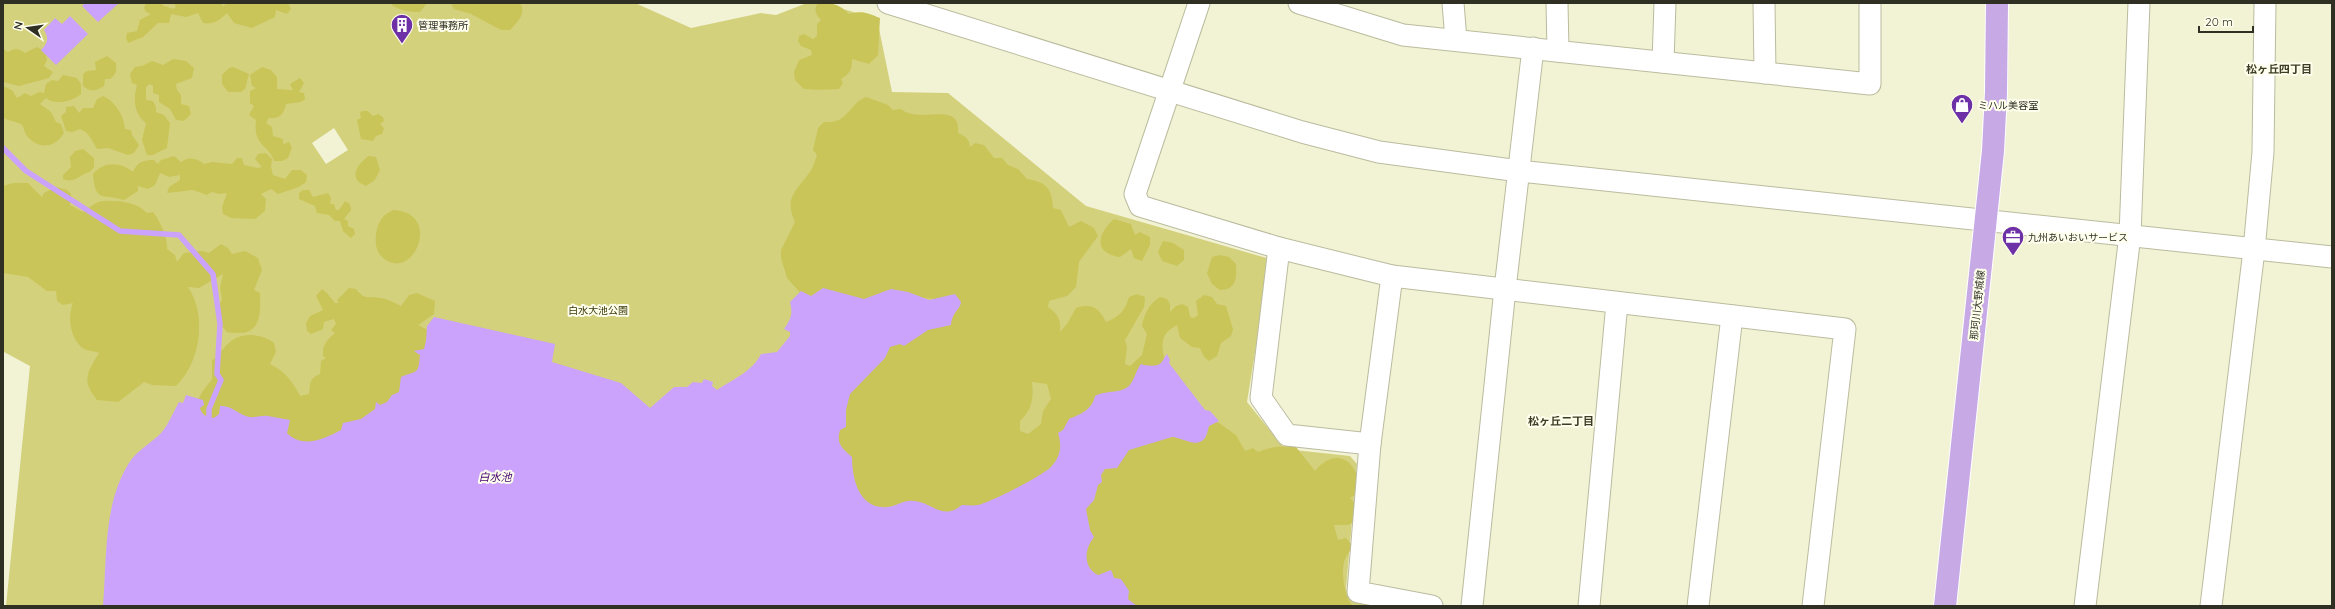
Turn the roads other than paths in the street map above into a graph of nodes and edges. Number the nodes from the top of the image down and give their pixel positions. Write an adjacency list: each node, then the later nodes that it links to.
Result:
1 (888, 3): 18 (street)
2 (1199, 3): 18 (street)
3 (1300, 3): 12 (street)
4 (1453, 3): 13 (street)
5 (1556, 3): 15 (street)
6 (1665, 3): 16 (street)
7 (1764, 3): 17 (street)
8 (1870, 3): 17 (street)
9 (1997, 3): 20 (main road, 那珂川大野城線)
10 (2139, 3): 21 (street)
11 (2265, 3): 23 (street)
12 (1351, 10): 13 (street)
13 (1456, 40): 14 (street)
14 (1533, 48): 15 (street); 19 (street)
15 (1558, 51): 16 (street)
16 (1663, 62): 17 (street)
17 (1765, 73)
18 (1168, 90): 19 (street); 22 (street)
19 (1519, 171): 20 (street); 26 (street)
20 (1986, 220): 21 (street); 35 (main road, 那珂川大野城線)
21 (2130, 235): 23 (street); 36 (street)
22 (1279, 248): 25 (street); 29 (street)
23 (2254, 250): 24 (street); 37 (street)
24 (2332, 257)
25 (1392, 276): 26 (street); 29 (street)
26 (1505, 289): 27 (street); 31 (street)
27 (1617, 303): 28 (street); 32 (street)
28 (1732, 316): 33 (street); 34 (street)
29 (1370, 444): 30 (street)
30 (1432, 606)
31 (1472, 606)
32 (1589, 606)
33 (1698, 606)
34 (1814, 606)
35 (1945, 606)
36 (2084, 606)
37 (2211, 606)

